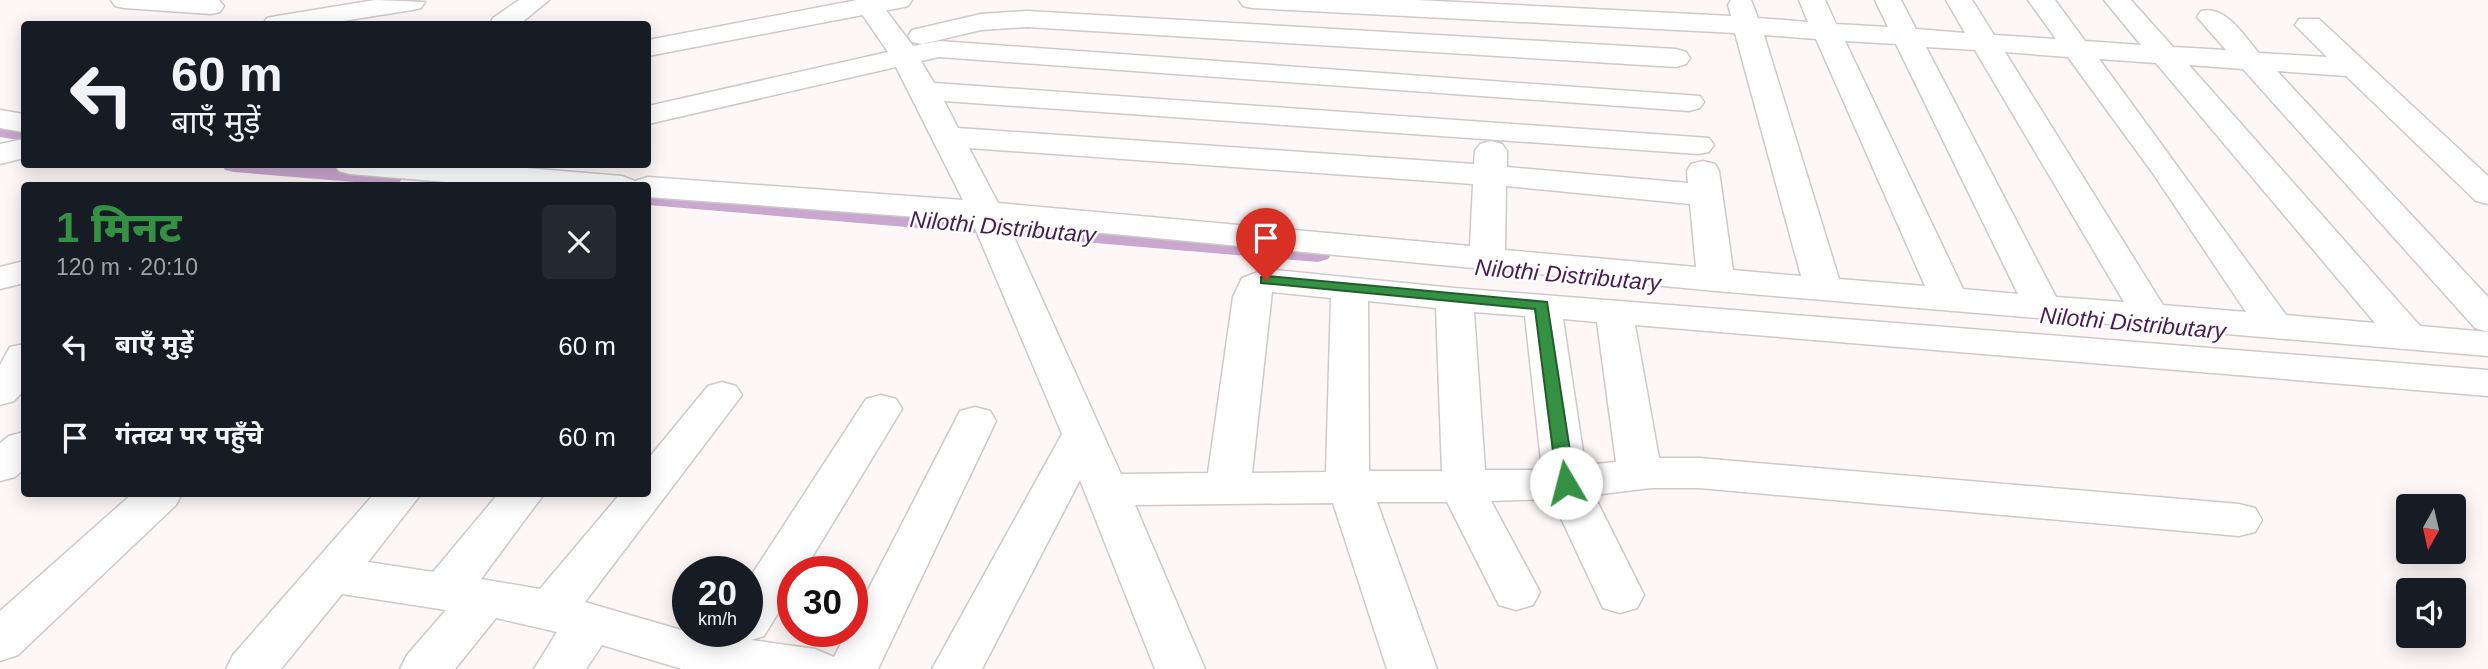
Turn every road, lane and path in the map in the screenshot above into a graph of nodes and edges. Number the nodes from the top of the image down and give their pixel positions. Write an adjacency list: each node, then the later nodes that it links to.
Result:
1 (124, 0): 12 (street)
2 (536, 0): 21 (street)
3 (1129, 0): 18 (street)
4 (1252, 0): 13 (street)
5 (1812, 0): 23 (street)
6 (1888, 0): 25 (street)
7 (1959, 0): 26 (street)
8 (2041, 0): 29 (street)
9 (2118, 0): 31 (street)
10 (412, 2): 20 (street)
11 (872, 2): 15 (street); 30 (street)
12 (215, 3): 19 (street)
13 (1494, 6): 14 (street); 28 (street)
14 (1661, 10): 16 (street); 32 (street)
15 (809, 13): 24 (street); 27 (street)
16 (1743, 13): 23 (street); 59 (street)
17 (2211, 17): 33 (street)
18 (1052, 20): 28 (street); 30 (street)
19 (192, 21)
20 (295, 21)
21 (507, 21)
22 (2309, 24): 34 (street)
23 (1825, 32): 25 (street); 61 (street)
24 (651, 38)
25 (1906, 38): 26 (street); 64 (street)
26 (1984, 43): 29 (street); 67 (street)
27 (651, 47)
28 (1493, 48): 32 (street); 35 (street)
29 (2074, 48): 31 (street); 69 (street)
30 (900, 49): 35 (street); 36 (street); 38 (street)
31 (2164, 54): 33 (street); 70 (street)
32 (1676, 58): 37 (street)
33 (2250, 60): 34 (street); 68 (street)
34 (2355, 68): 52 (street)
35 (1492, 88): 37 (street); 41 (street)
36 (924, 91): 41 (street); 42 (street)
37 (1689, 102): 43 (street)
38 (651, 114)
39 (0, 119): 40 (street)
40 (21, 122)
41 (1491, 130): 43 (street); 49 (street)
42 (949, 137): 49 (street); 54 (street)
43 (1698, 145): 53 (street)
44 (21, 150): 45 (street)
45 (0, 154)
46 (21, 163): 47 (street)
47 (0, 167)
48 (432, 168): 50 (street)
49 (1490, 175): 53 (street); 55 (street)
50 (580, 182)
51 (651, 187): 54 (street)
52 (2488, 194)
53 (1706, 195): 58 (street)
54 (986, 213): 55 (street); 78 (street)
55 (1487, 258): 58 (street)
56 (21, 273): 57 (street)
57 (0, 278)
58 (1716, 280): 59 (street)
59 (1823, 288): 66 (street)
60 (1350, 289): 62 (street); 84 (street); 86 (street)
61 (1948, 298): 64 (street); 66 (street)
62 (1454, 299): 63 (street); 85 (street)
63 (1542, 305): 65 (street); 82 (street)
64 (2043, 307): 67 (street)
65 (1614, 311): 66 (street); 81 (street)
66 (1903, 314): 73 (street)
67 (2151, 316): 69 (street)
68 (2488, 320)
69 (2274, 326): 70 (street)
70 (2408, 337): 71 (street)
71 (2488, 344)
72 (21, 363): 74 (street)
73 (2488, 383)
74 (0, 392)
75 (722, 395): 83 (street)
76 (881, 409): 97 (street)
77 (975, 421): 107 (street)
78 (1083, 434): 87 (street); 108 (street)
79 (21, 448): 80 (street)
80 (0, 466)
81 (1640, 475): 82 (street); 92 (street)
82 (1566, 483): 85 (street); 96 (street)
83 (651, 485)
84 (1350, 485): 85 (street); 86 (street); 109 (street)
85 (1464, 485): 94 (street)
86 (1228, 487): 87 (street)
87 (1106, 490): 102 (street)
88 (157, 497): 99 (street)
89 (397, 497): 93 (street)
90 (520, 497): 95 (street)
91 (642, 497): 98 (street)
92 (2239, 520)
93 (332, 575): 95 (street); 103 (street)
94 (1516, 592)
95 (465, 594): 98 (street); 104 (street)
96 (1620, 595)
97 (763, 597)
98 (571, 615): 100 (street); 105 (street)
99 (0, 640)
100 (672, 646)
101 (740, 647): 106 (street)
102 (1167, 666)
103 (251, 669)
104 (425, 669)
105 (559, 669)
106 (816, 669)
107 (853, 669)
108 (957, 669)
109 (1412, 669)

